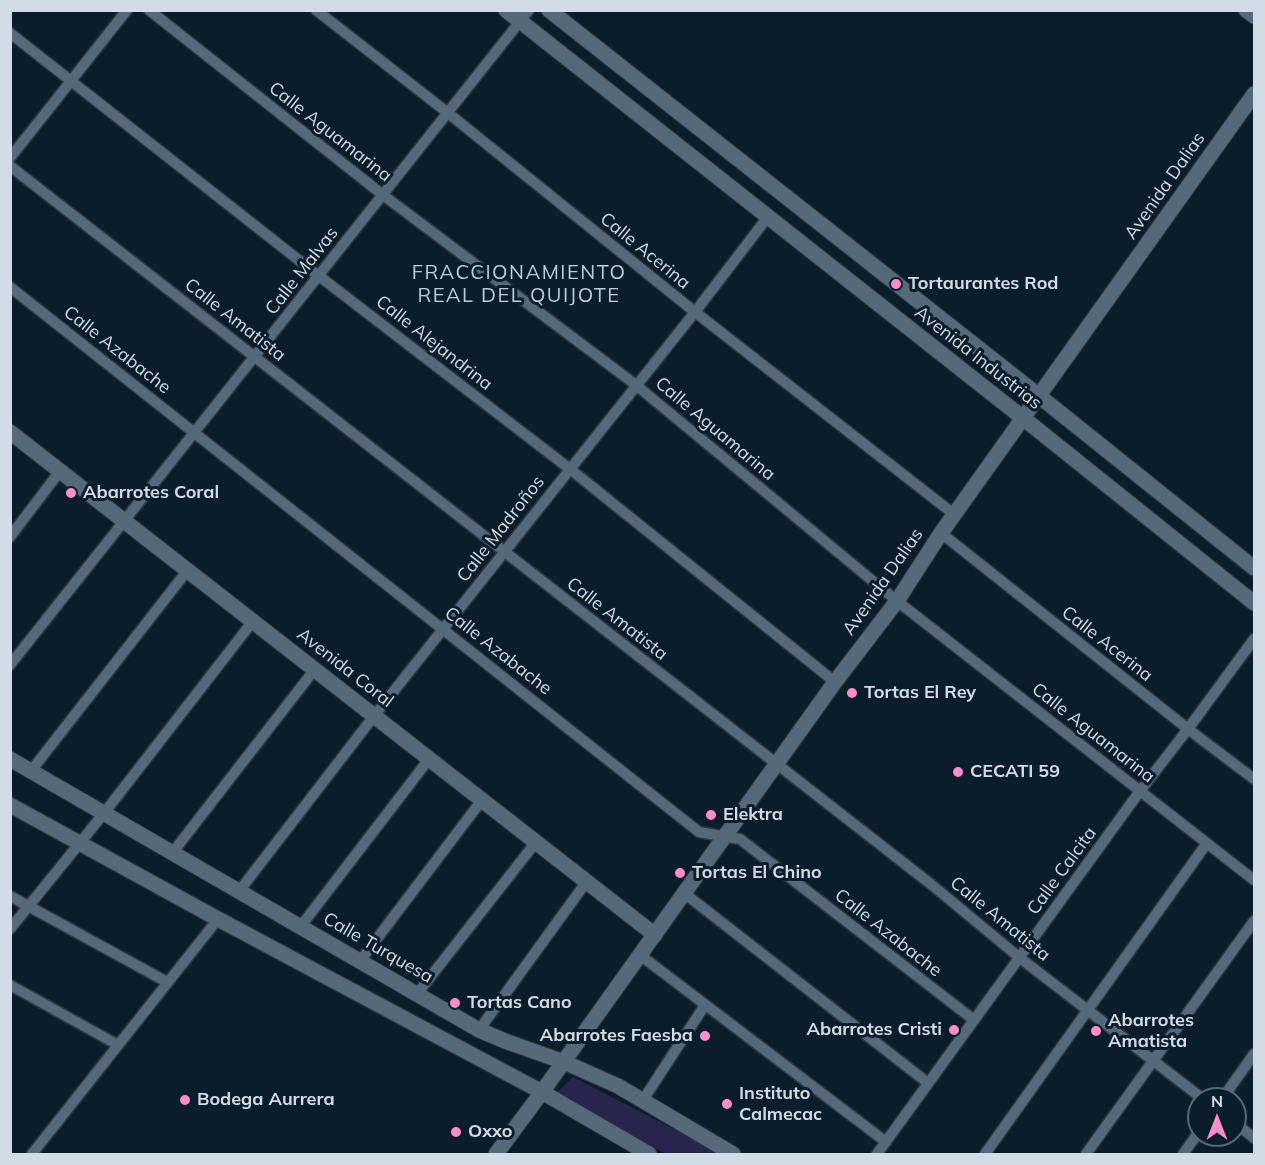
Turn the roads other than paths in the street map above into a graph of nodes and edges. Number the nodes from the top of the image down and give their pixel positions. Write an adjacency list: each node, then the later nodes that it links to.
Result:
1 (127, 10): 10 (street)
2 (149, 10): 15 (street, Calle Aguamarina)
3 (316, 10): 12 (street, Calle Acerina)
4 (506, 10): 7 (main road, Avenida Industrias)
5 (549, 10): 22 (main road, Avenida Industrias)
6 (1246, 10): 8 (main road)
7 (525, 16): 12 (street, Calle Malvas); 16 (main road, Avenida Industrias)
8 (1254, 16)
9 (10, 33): 10 (street, Calle Alejandrina)
10 (71, 81): 13 (street); 17 (street, Calle Alejandrina)
11 (1254, 94): 22 (main road, Avenida Dalias)
12 (448, 113): 15 (street, Calle Malvas); 19 (street, Calle Acerina)
13 (10, 158)
14 (10, 166): 20 (street, Calle Amatista)
15 (383, 195): 17 (street, Calle Malvas); 21 (street, Calle Aguamarina)
16 (768, 218): 19 (street, Calle Madroños); 23 (main road, Avenida Industrias)
17 (319, 276): 20 (street, Calle Malvas); 26 (street, Calle Alejandrina)
18 (10, 287): 25 (street, Calle Azabache)
19 (695, 312): 21 (street, Calle Madroños); 28 (street, Calle Acerina)
20 (255, 357): 25 (street, Calle Malvas); 32 (street, Calle Amatista)
21 (636, 385): 26 (street, Calle Madroños); 35 (street, Calle Aguamarina)
22 (1040, 396): 23 (main road, Avenida Dalias); 33 (main road, Avenida Industrias)
23 (1023, 418): 28 (main road, Avenida Dalias); 36 (main road, Avenida Industrias)
24 (10, 432): 27 (main road, Avenida Coral)
25 (195, 432): 29 (street, Calle Malvas); 38 (street, Calle Azabache)
26 (570, 468): 32 (street, Calle Madroños); 42 (street, Calle Alejandrina)
27 (60, 471): 29 (main road, Avenida Coral); 31 (street)
28 (955, 515): 30 (main road, Avenida Dalias)
29 (125, 521): 34 (main road, Avenida Coral); 40 (street, Calle Malvas)
30 (941, 533): 35 (main road, Avenida Dalias); 44 (street, Calle Acerina)
31 (10, 537)
32 (504, 551): 38 (street, Calle Madroños); 47 (street, Calle Amatista)
33 (1254, 568)
34 (187, 571): 37 (main road, Avenida Coral); 48 (street)
35 (897, 600): 42 (main road, Avenida Dalias); 50 (street, Calle Aguamarina)
36 (1254, 603)
37 (253, 621): 41 (main road, Avenida Coral); 53 (street)
38 (443, 629): 43 (street, Calle Madroños); 54 (street, Calle Azabache)
39 (1254, 639): 44 (street, Calle Calcita)
40 (10, 665)
41 (315, 669): 43 (main road, Avenida Coral); 58 (street)
42 (835, 682): 47 (main road, Avenida Dalias)
43 (374, 716): 46 (main road, Avenida Coral); 61 (street, Calle Madroños)
44 (1188, 729): 49 (street, Calle Acerina); 50 (street, Calle Calcita)
45 (10, 759): 48 (main road, Calle Turquesa)
46 (429, 759): 51 (main road, Avenida Coral); 67 (street)
47 (776, 765): 54 (main road, Avenida Dalias); 71 (street, Calle Amatista)
48 (31, 771): 53 (main road, Calle Turquesa)
49 (1254, 779)
50 (1140, 791): 57 (street, Calle Aguamarina); 71 (street, Calle Calcita)
51 (482, 800): 55 (main road, Avenida Coral); 72 (street)
52 (10, 805): 56 (main road)
53 (105, 812): 56 (street); 58 (main road, Calle Turquesa)
54 (725, 837): 62 (main road, Avenida Dalias); 78 (street, Calle Azabache)
55 (536, 842): 60 (main road, Avenida Coral); 75 (street)
56 (79, 843): 64 (street); 65 (main road)
57 (1207, 843): 59 (street, Calle Aguamarina); 77 (street)
58 (173, 852): 61 (main road, Calle Turquesa)
59 (1254, 880)
60 (587, 881): 69 (main road, Avenida Coral); 79 (street)
61 (240, 890): 67 (main road, Calle Turquesa)
62 (684, 893): 69 (main road, Avenida Dalias); 84 (street)
63 (10, 896): 64 (street)
64 (29, 906): 68 (street); 73 (street)
65 (218, 919): 73 (street); 87 (main road)
66 (1254, 921): 82 (street)
67 (302, 926): 72 (main road, Calle Turquesa)
68 (10, 930)
69 (655, 935): 70 (main road, Avenida Dalias)
70 (640, 955): 76 (street); 83 (main road, Avenida Dalias)
71 (1020, 958): 77 (street, Calle Amatista); 78 (street, Calle Calcita)
72 (360, 961): 75 (main road, Calle Turquesa)
73 (167, 982): 80 (street)
74 (10, 985): 80 (street)
75 (417, 994): 79 (main road, Calle Turquesa)
76 (705, 1005): 88 (street); 89 (street)
77 (1088, 1010): 82 (street, Calle Amatista); 95 (street)
78 (974, 1020): 84 (street, Calle Calcita)
79 (478, 1030): 83 (main road, Calle Turquesa)
80 (118, 1045): 90 (street)
81 (1254, 1054): 86 (street)
82 (1154, 1061): 85 (street, Calle Amatista); 96 (street)
83 (564, 1062): 87 (main road, Avenida Dalias); 88 (main road, Calle Turquesa)
84 (928, 1083): 89 (street, Calle Calcita)
85 (1188, 1087)
86 (1231, 1087)
87 (542, 1092): 91 (main road, Avenida Dalias); 92 (main road)
88 (643, 1100): 93 (main road, Calle Turquesa)
89 (886, 1142): 94 (street, Calle Calcita)
90 (32, 1155)
91 (496, 1155)
92 (649, 1155)
93 (733, 1155)
94 (877, 1155)
95 (985, 1155)
96 (1086, 1155)

